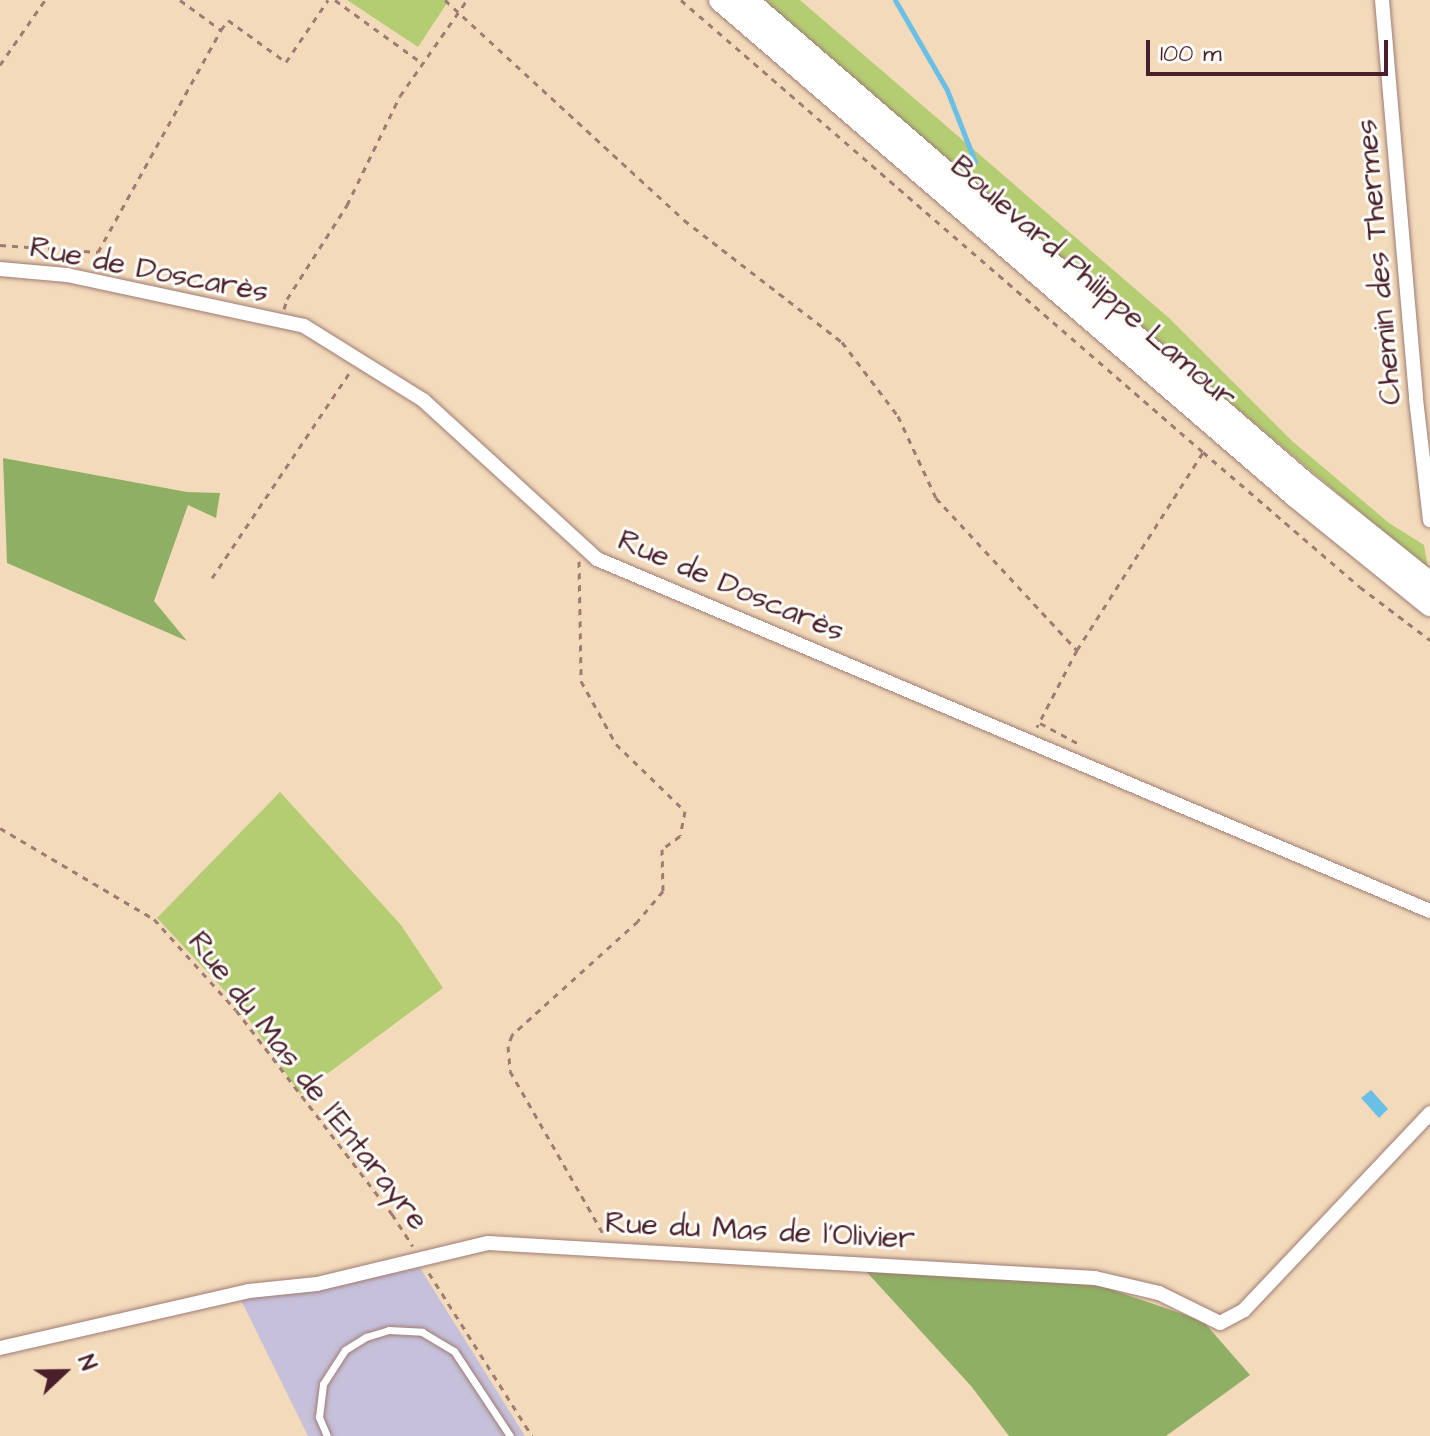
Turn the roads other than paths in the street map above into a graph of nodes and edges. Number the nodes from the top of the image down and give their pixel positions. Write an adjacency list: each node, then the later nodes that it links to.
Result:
1 (720, 0): 7 (main road, Boulevard Philippe Lamour)
2 (747, 0): 6 (main road, Boulevard Philippe Lamour)
3 (1382, 0): 5 (street, Chemin des Thermes)
4 (0, 269): 8 (street, Rue de Doscarès)
5 (1430, 520)
6 (1430, 583)
7 (1430, 605)
8 (1430, 911)
9 (1430, 1113): 10 (street, Rue du Mas de l'Olivier)
10 (0, 1348)
11 (327, 1436): 12 (lane)
12 (510, 1436)

